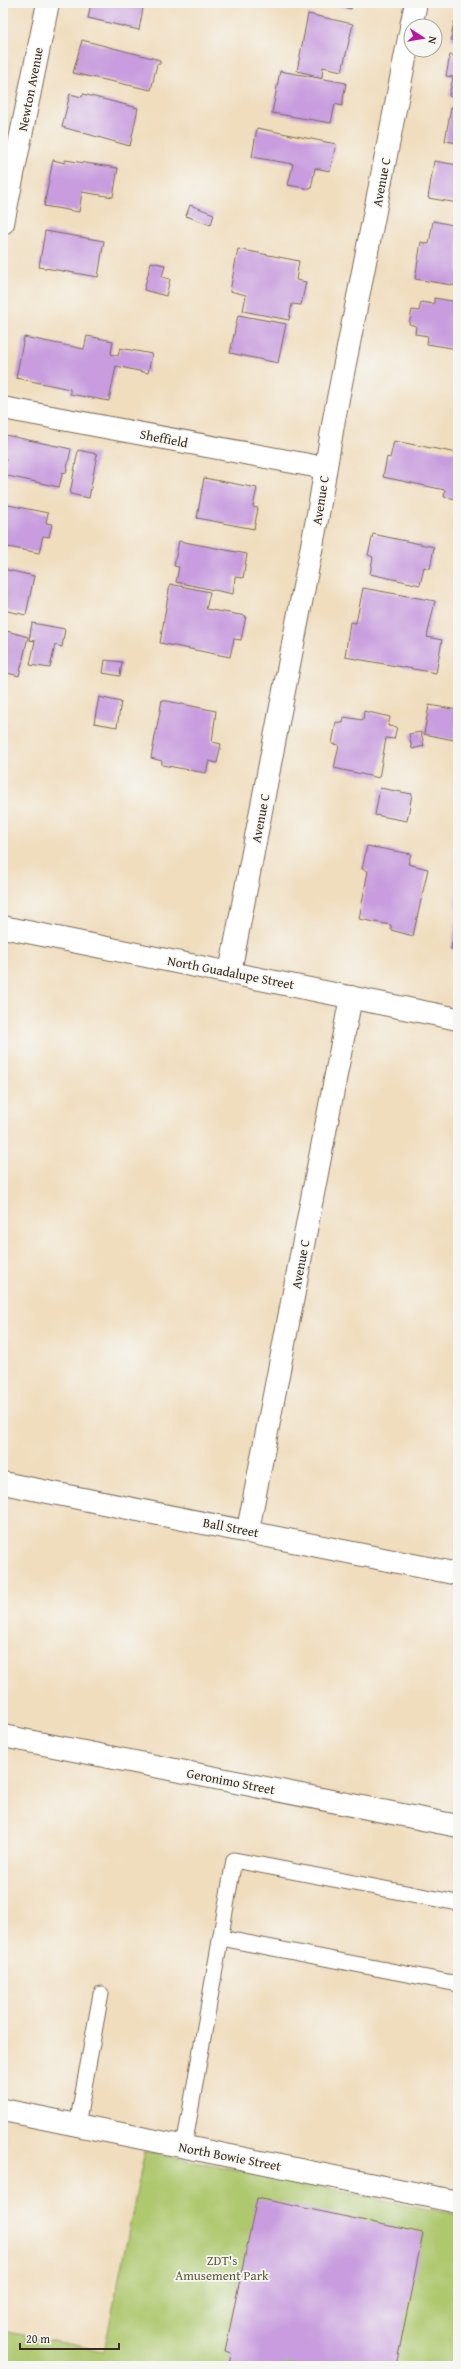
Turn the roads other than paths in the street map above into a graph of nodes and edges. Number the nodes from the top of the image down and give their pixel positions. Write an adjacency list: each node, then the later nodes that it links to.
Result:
1 (48, 3): 5 (street, Newton Avenue)
2 (416, 3): 3 (street, Avenue C)
3 (413, 18)
4 (405, 58): 7 (street, Avenue C)
5 (3, 223)
6 (3, 408): 7 (street, Sheffield)
7 (325, 468): 9 (street, Avenue C)
8 (3, 927): 9 (street, North Guadalupe Street)
9 (230, 972): 10 (street, North Guadalupe Street)
10 (351, 997): 11 (street, North Guadalupe Street); 13 (street, Avenue C)
11 (458, 1019)
12 (3, 1483): 13 (street, Ball Street)
13 (248, 1530): 14 (street, Ball Street)
14 (458, 1574)
15 (3, 1736): 16 (street, Geronimo Street)
16 (458, 1826)
17 (458, 1903): 18 (lane)
18 (221, 1938): 19 (lane); 23 (lane)
19 (458, 1984)
20 (101, 1994): 22 (lane)
21 (3, 2110): 22 (street, North Bowie Street)
22 (77, 2125): 23 (street, North Bowie Street)
23 (184, 2147): 24 (street, North Bowie Street)
24 (458, 2202)

